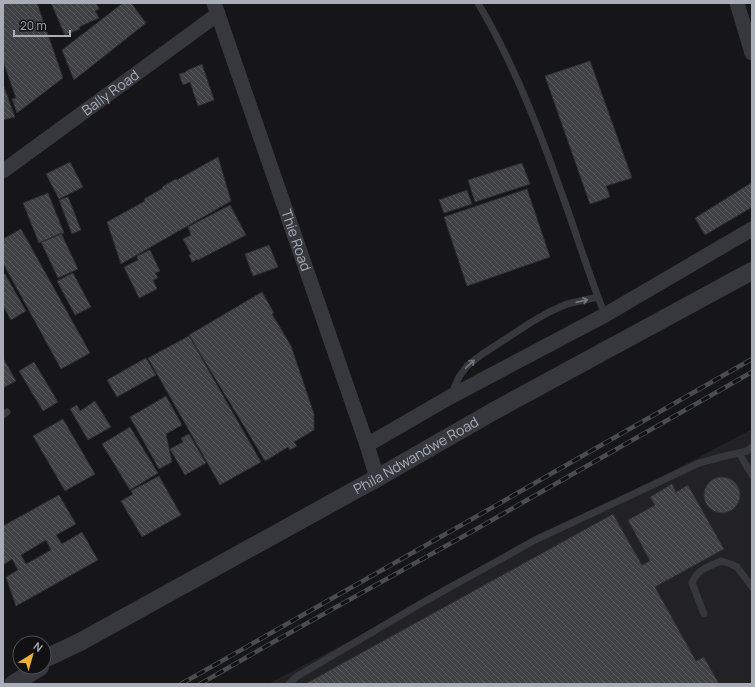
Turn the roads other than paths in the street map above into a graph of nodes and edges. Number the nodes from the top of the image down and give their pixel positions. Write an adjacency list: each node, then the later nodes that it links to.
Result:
1 (478, 3): 8 (lane)
2 (737, 3): 4 (street)
3 (216, 9): 5 (street, Bally Road); 11 (street, Thie Road)
4 (752, 52)
5 (3, 170)
6 (752, 229): 9 (street)
7 (752, 270): 15 (street, Phila Ndwandwe Road)
8 (598, 297): 9 (lane); 10 (lane, one-way to 8)
9 (605, 315): 10 (street)
10 (450, 397): 11 (street)
11 (367, 445): 15 (street, Thie Road)
12 (752, 447): 13 (lane)
13 (738, 453): 14 (lane); 23 (lane)
14 (752, 475)
15 (377, 478): 18 (street, Phila Ndwandwe Road)
16 (752, 587): 17 (lane)
17 (704, 614)
18 (80, 642): 19 (street, Phila Ndwandwe Road); 20 (street, Phila Ndwandwe Road)
19 (52, 655)
20 (52, 660)
21 (27, 675): 22 (street)
22 (13, 684)
23 (289, 684)

